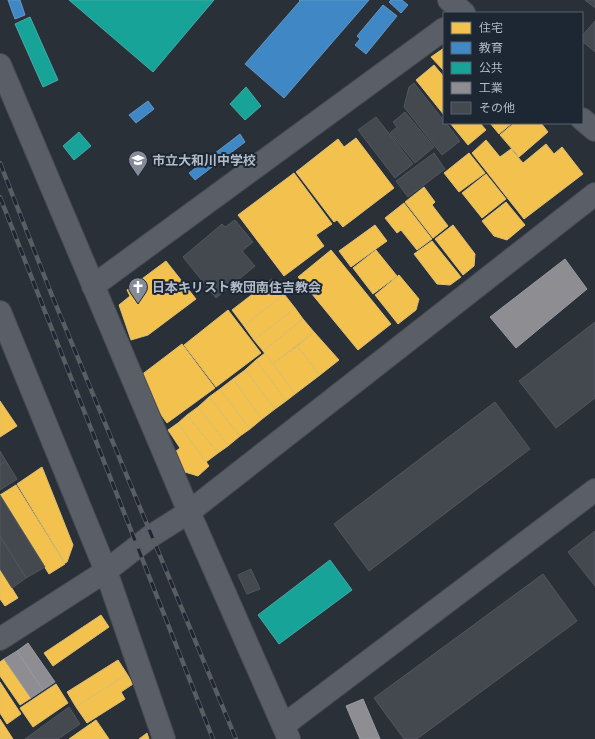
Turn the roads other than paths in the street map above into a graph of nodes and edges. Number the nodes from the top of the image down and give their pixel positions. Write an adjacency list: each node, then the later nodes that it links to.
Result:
1 (449, 0): 3 (street)
2 (477, 0): 4 (street)
3 (464, 12)
4 (466, 12)
5 (443, 30): 10 (street)
6 (0, 65): 10 (street)
7 (583, 120): 8 (street)
8 (595, 130)
9 (595, 194): 14 (street)
10 (93, 286): 14 (street)
11 (0, 312): 12 (street)
12 (8, 355): 15 (street)
13 (595, 490): 17 (street)
14 (189, 512): 15 (street); 17 (street)
15 (106, 572): 16 (street); 18 (street)
16 (0, 639)
17 (286, 732)
18 (164, 739)

